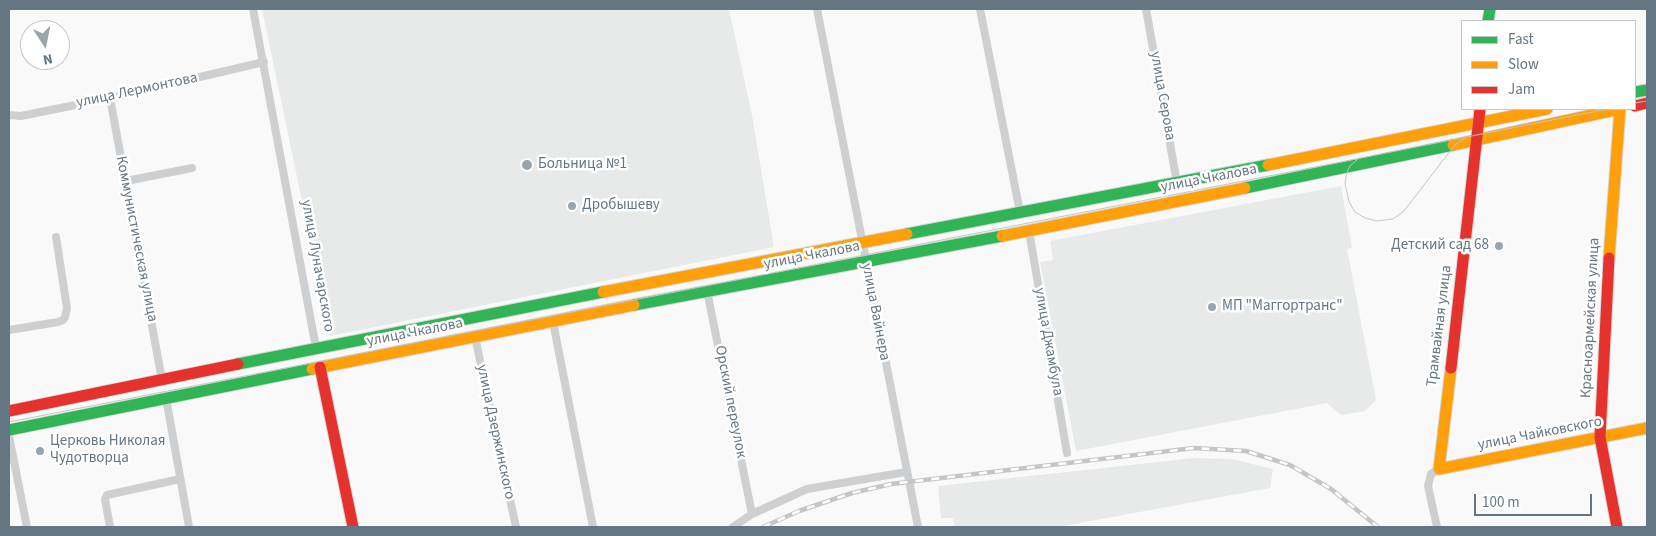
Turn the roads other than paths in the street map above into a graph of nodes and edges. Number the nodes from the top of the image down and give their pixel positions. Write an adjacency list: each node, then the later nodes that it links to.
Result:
1 (254, 9): 5 (street, улица Луначарского)
2 (817, 9): 20 (street, улица Вайнера)
3 (980, 9): 17 (street)
4 (1146, 9): 16 (street, улица Серова)
5 (264, 62): 6 (street, улица Лермонтова); 26 (street, улица Луначарского)
6 (110, 98): 11 (street, улица Лермонтова); 15 (street, Коммунистическая улица)
7 (1480, 110): 12 (main road, Трамвайная улица)
8 (1542, 110): 12 (main road, улица Чкалова)
9 (1615, 110): 13 (main road, улица Чкалова)
10 (1620, 110): 34 (main road, Красноармейская улица)
11 (10, 116)
12 (1479, 122): 13 (main road, Трамвайная улица); 16 (main road, улица Чкалова)
13 (1477, 140): 18 (main road, улица Чкалова); 36 (main road, Трамвайная улица)
14 (192, 168): 15 (street)
15 (126, 181): 28 (street, Коммунистическая улица)
16 (1177, 183): 17 (main road, улица Чкалова)
17 (1020, 212): 20 (main road, улица Чкалова)
18 (1029, 231): 21 (main road, улица Чкалова); 35 (street, улица Джамбула)
19 (56, 237): 24 (street)
20 (862, 242): 21 (street, улица Вайнера); 26 (main road, улица Чкалова)
21 (865, 261): 22 (main road, улица Чкалова); 37 (street, улица Вайнера)
22 (707, 291): 23 (main road, улица Чкалова); 39 (street, Орский переулок)
23 (553, 322): 25 (main road, улица Чкалова); 45 (street)
24 (9, 330)
25 (475, 337): 27 (main road, улица Чкалова); 44 (street, улица Дзержинского)
26 (316, 348): 27 (main road, улица Луначарского); 28 (main road, улица Чкалова)
27 (320, 367): 29 (main road, улица Чкалова); 43 (main road, улица Луначарского)
28 (162, 380): 30 (main road, улица Чкалова)
29 (166, 398): 32 (main road, улица Чкалова); 38 (street)
30 (9, 411)
31 (1647, 428): 34 (main road, улица Чайковского)
32 (9, 430)
33 (9, 436): 40 (street)
34 (1600, 436): 36 (main road, улица Чайковского); 49 (main road, Красноармейская улица)
35 (1066, 453)
36 (1439, 469): 48 (street, Трамвайная улица)
37 (906, 472): 39 (street); 47 (street, улица Вайнера)
38 (180, 479): 41 (street); 42 (street)
39 (752, 514): 46 (street)
40 (28, 527)
41 (110, 527)
42 (189, 527)
43 (353, 527)
44 (516, 527)
45 (593, 527)
46 (733, 527)
47 (918, 527)
48 (1437, 527)
49 (1617, 527)

